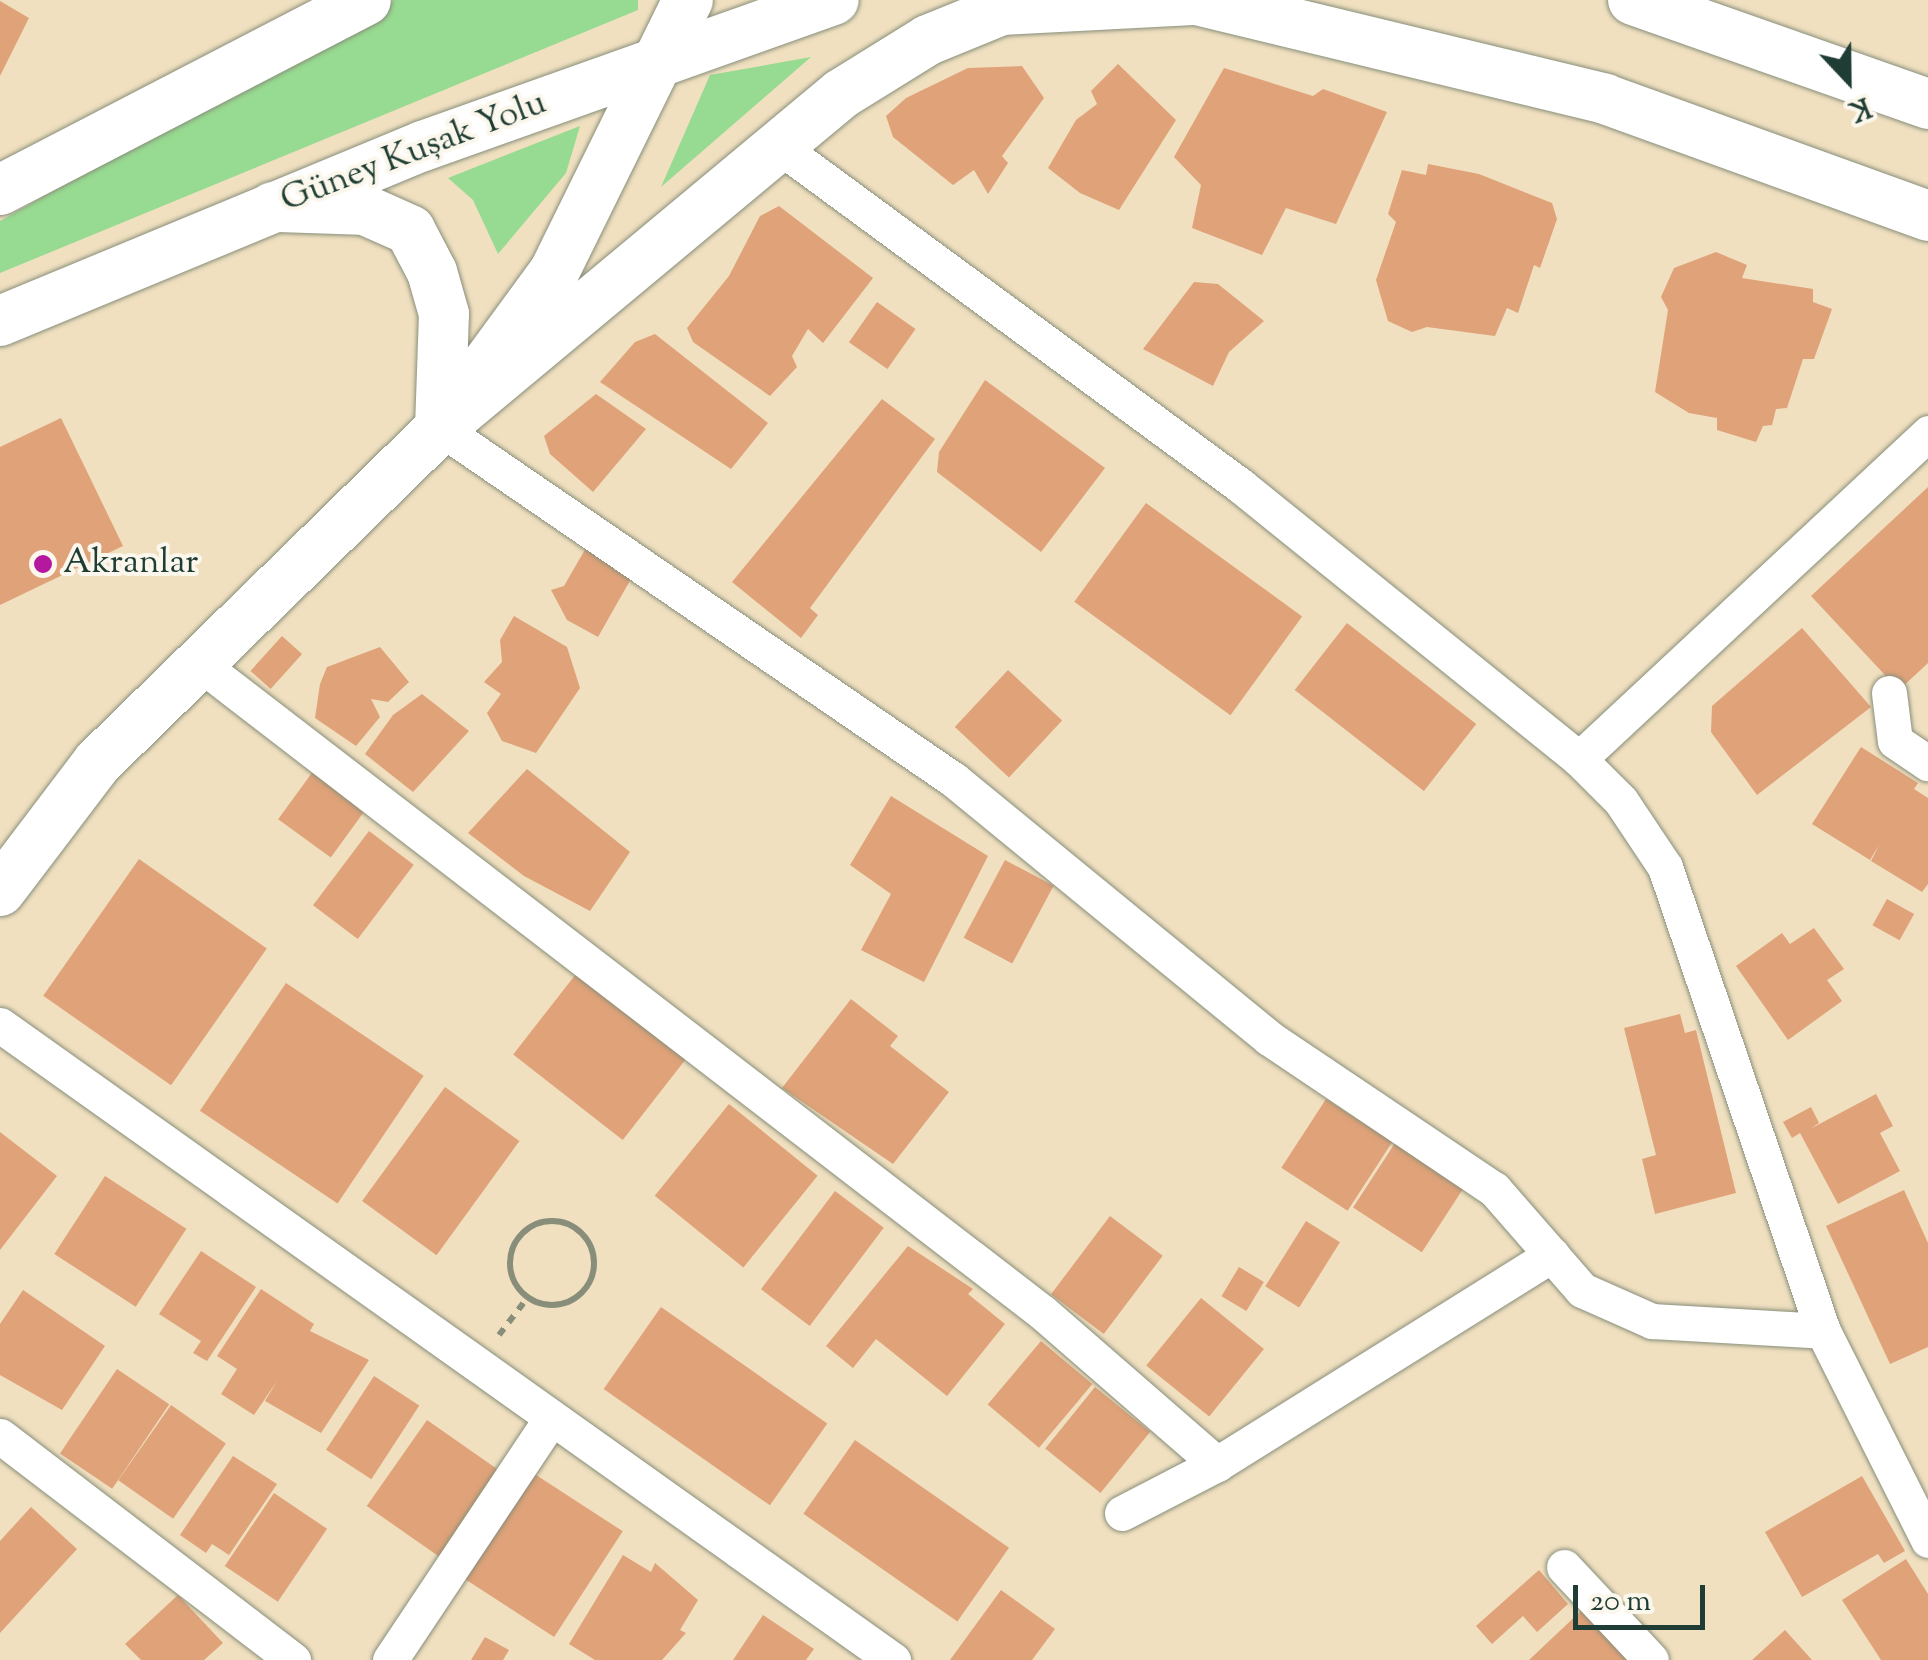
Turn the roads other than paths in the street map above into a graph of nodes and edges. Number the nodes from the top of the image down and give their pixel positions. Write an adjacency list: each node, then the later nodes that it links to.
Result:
1 (366, 0): 9 (main road)
2 (688, 0): 6 (main road)
3 (834, 0): 6 (main road, Güney Kuşak Yolu)
4 (1194, 0): 8 (main road); 11 (main road)
5 (1633, 0): 7 (main road)
6 (657, 62): 10 (main road, Güney Kuşak Yolu); 13 (main road)
7 (1928, 104)
8 (780, 147): 13 (main road); 17 (street)
9 (0, 190)
10 (273, 208): 12 (main road, Güney Kuşak Yolu); 13 (main road)
11 (1928, 216)
12 (0, 320)
13 (440, 428): 15 (main road); 21 (street)
14 (1928, 433): 17 (street)
15 (195, 660): 19 (main road); 25 (street)
16 (1889, 693): 18 (street)
17 (1579, 760): 22 (street)
18 (1928, 763)
19 (0, 890)
20 (0, 1025): 23 (street)
21 (1552, 1255): 22 (street); 25 (street)
22 (1823, 1331): 27 (street)
23 (549, 1422): 30 (street); 31 (street)
24 (0, 1436): 29 (street)
25 (1217, 1464): 26 (street)
26 (1122, 1513)
27 (1928, 1540)
28 (1564, 1567): 32 (street)
29 (294, 1660)
30 (390, 1660)
31 (892, 1660)
32 (1651, 1660)

